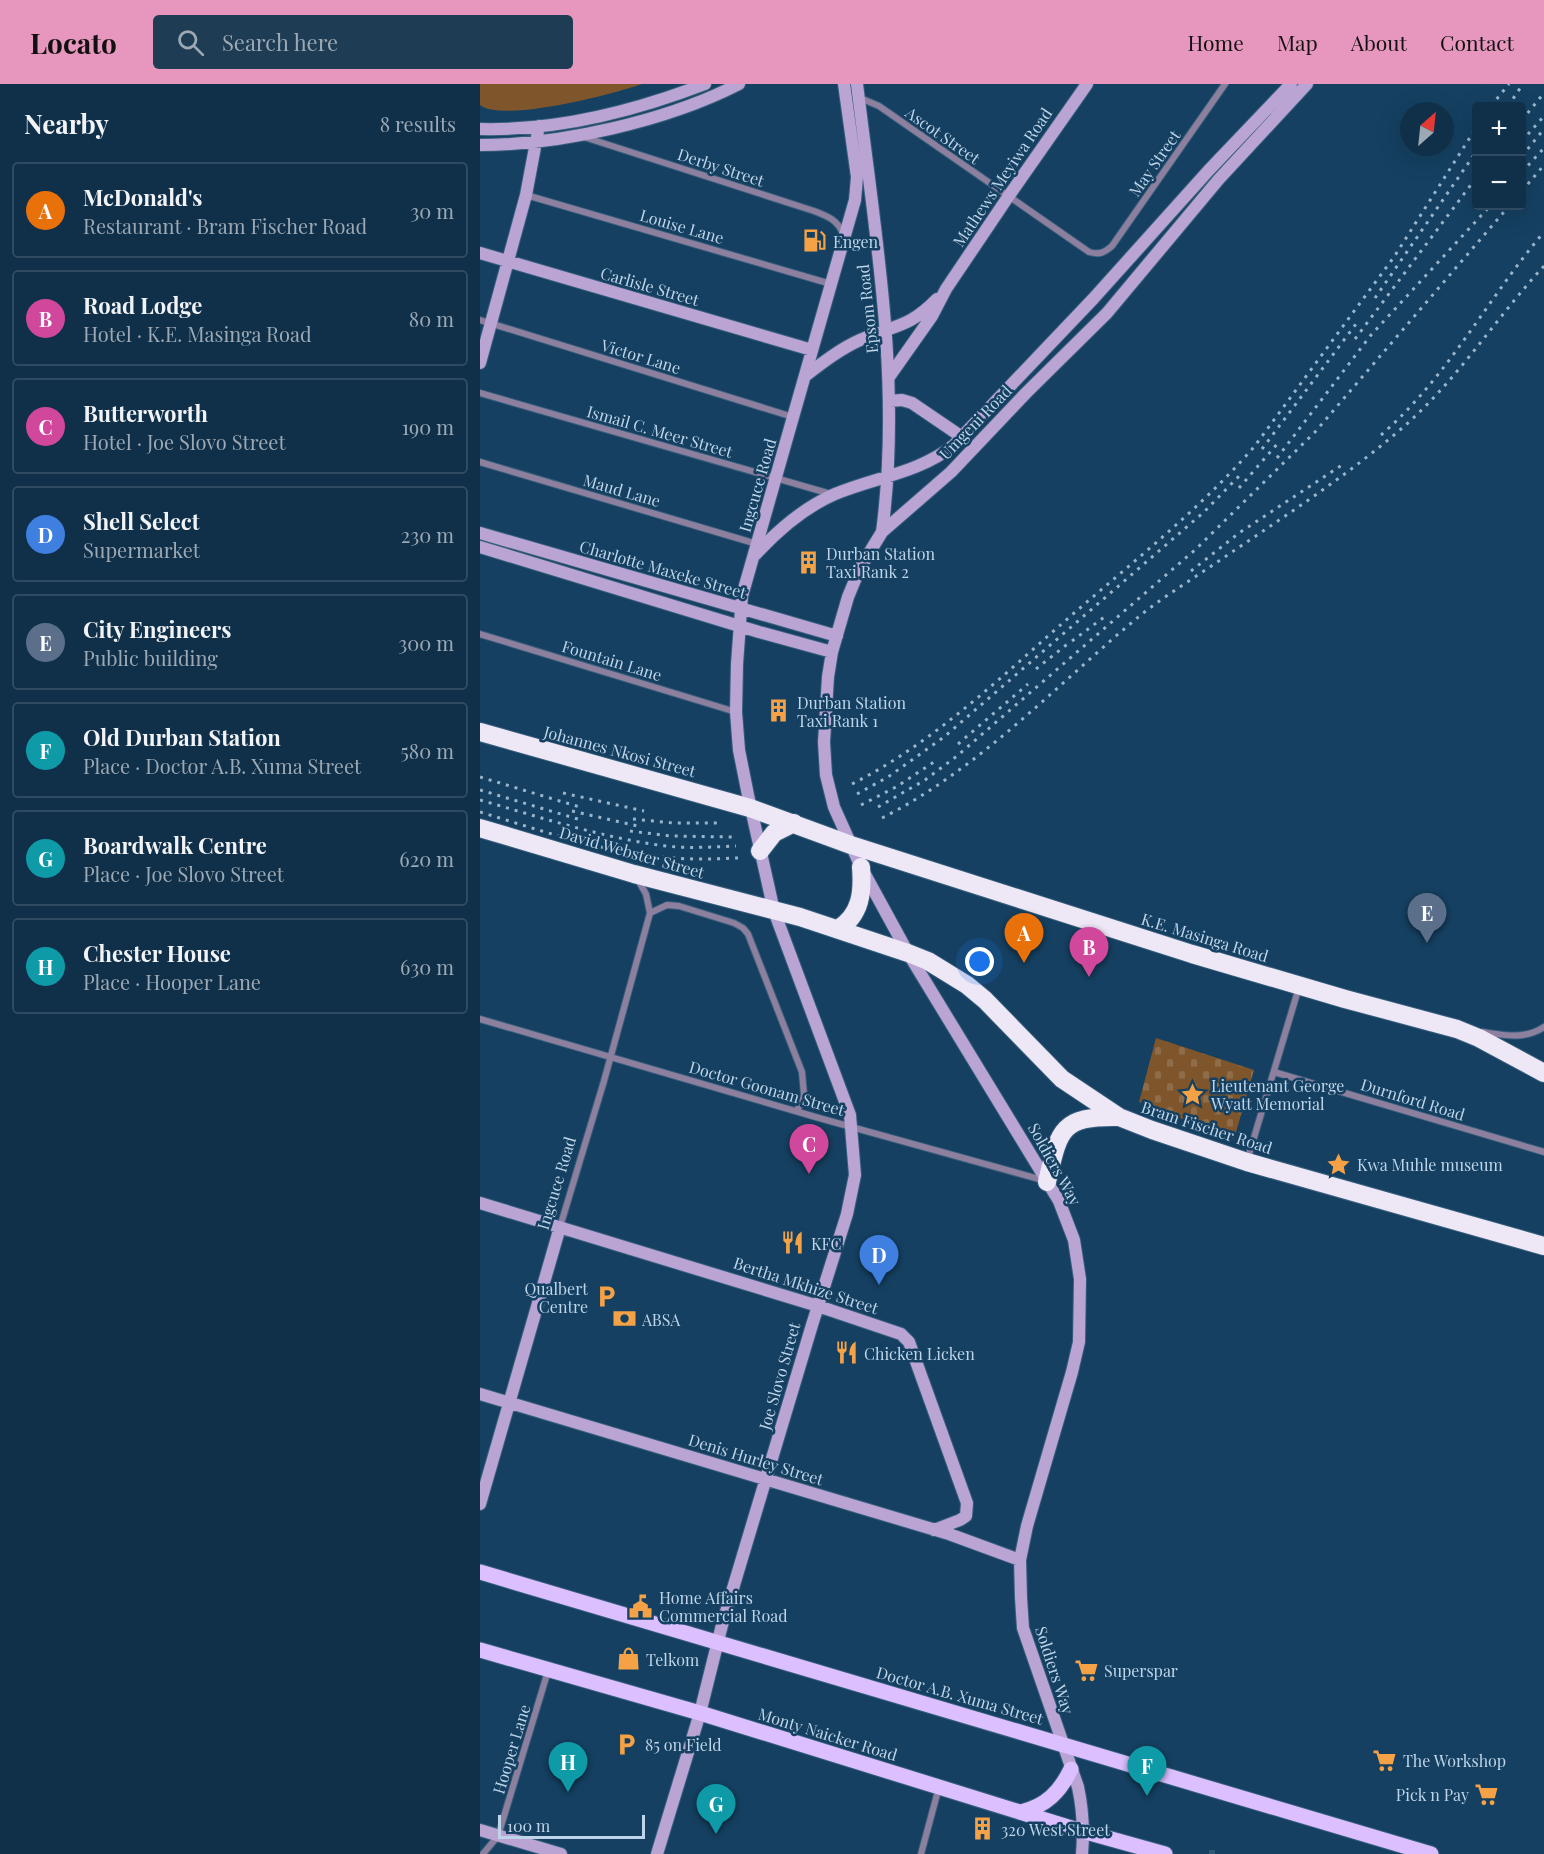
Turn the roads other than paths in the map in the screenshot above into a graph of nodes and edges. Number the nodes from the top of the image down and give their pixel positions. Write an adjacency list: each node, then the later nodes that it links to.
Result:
1 (705, 84): 9 (main road)
2 (739, 84): 11 (main road)
3 (844, 84): 19 (main road, Ingcuce Road)
4 (857, 84): 8 (main road, Epsom Road)
5 (1087, 84): 18 (main road, Mathews Meyiwa Road)
6 (1226, 84): 21 (street, May Street)
7 (1295, 86): 13 (main road, Umgeni Road)
8 (859, 98): 18 (street, Ascot Street); 28 (main road, Epsom Road)
9 (539, 126): 10 (main road); 12 (main road)
10 (480, 129)
11 (578, 136): 12 (main road); 19 (street, Derby Street)
12 (536, 143): 14 (main road); 17 (main road)
13 (1244, 144): 15 (main road, Umgeni Road); 16 (main road, Umgeni Road)
14 (480, 145)
15 (1209, 170): 16 (main road); 25 (main road, Umgeni Road)
16 (1219, 179): 26 (main road, Umgeni Road)
17 (526, 195): 22 (main road); 23 (street, Louise Lane)
18 (1008, 197): 21 (street, Ascot Street); 24 (main road, Mathews Meyiwa Road)
19 (845, 237): 23 (main road, Ingcuce Road)
20 (480, 253): 22 (main road, Carlisle Street)
21 (1101, 254)
22 (509, 262): 27 (main road); 29 (main road, Carlisle Street)
23 (831, 284): 29 (main road, Ingcuce Road)
24 (946, 289): 28 (main road, Mathews Meyiwa Road); 32 (main road, Mathews Meyiwa Road)
25 (1093, 299): 26 (main road); 36 (main road, Umgeni Road)
26 (1107, 313): 41 (main road, Umgeni Road)
27 (485, 322): 30 (main road); 35 (street, Victor Lane)
28 (886, 331): 31 (main road, Mathews Meyiwa Road); 32 (main road, Epsom Road)
29 (812, 350): 31 (main road, Ingcuce Road)
30 (480, 363)
31 (805, 376): 35 (main road, Ingcuce Road)
32 (889, 377): 34 (main road, Epsom Road)
33 (480, 393): 39 (street, Ismail C. Meer Street)
34 (890, 401): 36 (main road); 38 (main road, Epsom Road)
35 (794, 417): 39 (main road, Ingcuce Road)
36 (962, 437): 38 (main road, Umgeni Road)
37 (480, 462): 44 (street, Maud Lane)
38 (888, 477): 40 (main road, Umgeni Road); 41 (main road, Epsom Road)
39 (777, 478): 40 (street, Ismail C. Meer Street); 44 (main road, Ingcuce Road)
40 (833, 495): 44 (main road, Umgeni Road)
41 (882, 532): 52 (main road, Umgeni Road)
42 (480, 534): 45 (main road, Charlotte Maxeke Street)
43 (480, 547): 46 (main road, Charlotte Maxeke Street)
44 (755, 550): 49 (main road, Ingcuce Road)
45 (546, 552): 46 (main road); 47 (main road, Charlotte Maxeke Street)
46 (543, 566): 48 (main road, Charlotte Maxeke Street)
47 (632, 577): 48 (main road); 49 (main road, Charlotte Maxeke Street)
48 (628, 591): 50 (main road, Charlotte Maxeke Street)
49 (741, 609): 50 (main road, Ingcuce Road); 52 (main road, Charlotte Maxeke Street)
50 (740, 626): 53 (main road, Charlotte Maxeke Street); 54 (main road, Ingcuce Road)
51 (480, 634): 54 (street, Fountain Lane)
52 (837, 636): 53 (main road, Umgeni Road)
53 (832, 652): 59 (main road, Umgeni Road)
54 (736, 712): 56 (main road, Ingcuce Road)
55 (480, 732): 56 (highway, Johannes Nkosi Street)
56 (750, 808): 57 (highway, Johannes Nkosi Street); 60 (main road, Ingcuce Road)
57 (794, 823): 59 (highway); 60 (highway)
58 (480, 828): 62 (highway, David Webster Street)
59 (851, 845): 61 (main road, Soldiers Way); 67 (highway, K.E. Masinga Road)
60 (760, 851): 63 (main road)
61 (861, 867): 65 (highway); 66 (main road, Soldiers Way)
62 (634, 874): 63 (highway, David Webster Street); 64 (street)
63 (774, 911): 65 (highway); 76 (main road, Joe Slovo Street)
64 (650, 913): 71 (street, Ingcuce Road); 74 (street)
65 (838, 929): 66 (highway, Bram Fischer Road)
66 (908, 953): 75 (highway, Bram Fischer Road); 79 (main road, Soldiers Way)
67 (1300, 986): 70 (highway, K.E. Masinga Road); 72 (street)
68 (480, 1019): 71 (street, Doctor Goonam Street)
69 (1544, 1027): 70 (street)
70 (1457, 1029): 73 (highway, K.E. Masinga Road)
71 (610, 1056): 74 (street, Doctor Goonam Street); 81 (street, Ingcuce Road)
72 (1274, 1072): 77 (street, Durnford Road); 78 (street)
73 (1544, 1073)
74 (797, 1111): 76 (street, Doctor Goonam Street)
75 (1119, 1117): 78 (highway, Bram Fischer Road); 79 (highway)
76 (851, 1127): 79 (street, Doctor Goonam Street); 83 (main road, Joe Slovo Street)
77 (1544, 1152)
78 (1247, 1162): 82 (highway, Bram Fischer Road)
79 (1047, 1182): 89 (main road, Soldiers Way)
80 (480, 1203): 81 (main road, Bertha Mkhize Street)
81 (560, 1227): 83 (main road, Bertha Mkhize Street); 85 (main road, Ingcuce Road)
82 (1544, 1246)
83 (818, 1306): 86 (main road, Joe Slovo Street); 88 (main road, Bertha Mkhize Street)
84 (480, 1394): 85 (main road, Denis Hurley Street)
85 (509, 1403): 86 (main road, Denis Hurley Street); 87 (main road, Ingcuce Road)
86 (766, 1480): 88 (main road, Denis Hurley Street); 91 (main road, Joe Slovo Street)
87 (480, 1504)
88 (934, 1530): 89 (main road, Denis Hurley Street)
89 (1020, 1560): 95 (main road, Soldiers Way)
90 (480, 1572): 91 (main road, Doctor A.B. Xuma Street)
91 (717, 1644): 94 (main road, Joe Slovo Street); 95 (main road, Doctor A.B. Xuma Street)
92 (480, 1650): 93 (main road, Monty Naicker Road)
93 (548, 1670): 94 (main road, Monty Naicker Road); 101 (street, Hooper Lane)
94 (700, 1713): 97 (main road, Monty Naicker Road); 104 (main road, Joe Slovo Street)
95 (1062, 1743): 96 (main road, Soldiers Way); 108 (main road, Doctor A.B. Xuma Street)
96 (1071, 1769): 98 (main road); 100 (main road, Soldiers Way)
97 (939, 1787): 98 (main road, Monty Naicker Road); 105 (street)
98 (1020, 1812): 100 (main road, Monty Naicker Road)
99 (480, 1830): 101 (main road)
100 (1084, 1831): 106 (main road, Soldiers Way); 107 (main road, Monty Naicker Road)
101 (498, 1836): 102 (street); 103 (main road)
102 (483, 1854)
103 (561, 1854)
104 (657, 1854)
105 (921, 1854)
106 (1082, 1854)
107 (1165, 1854)
108 (1431, 1854)

